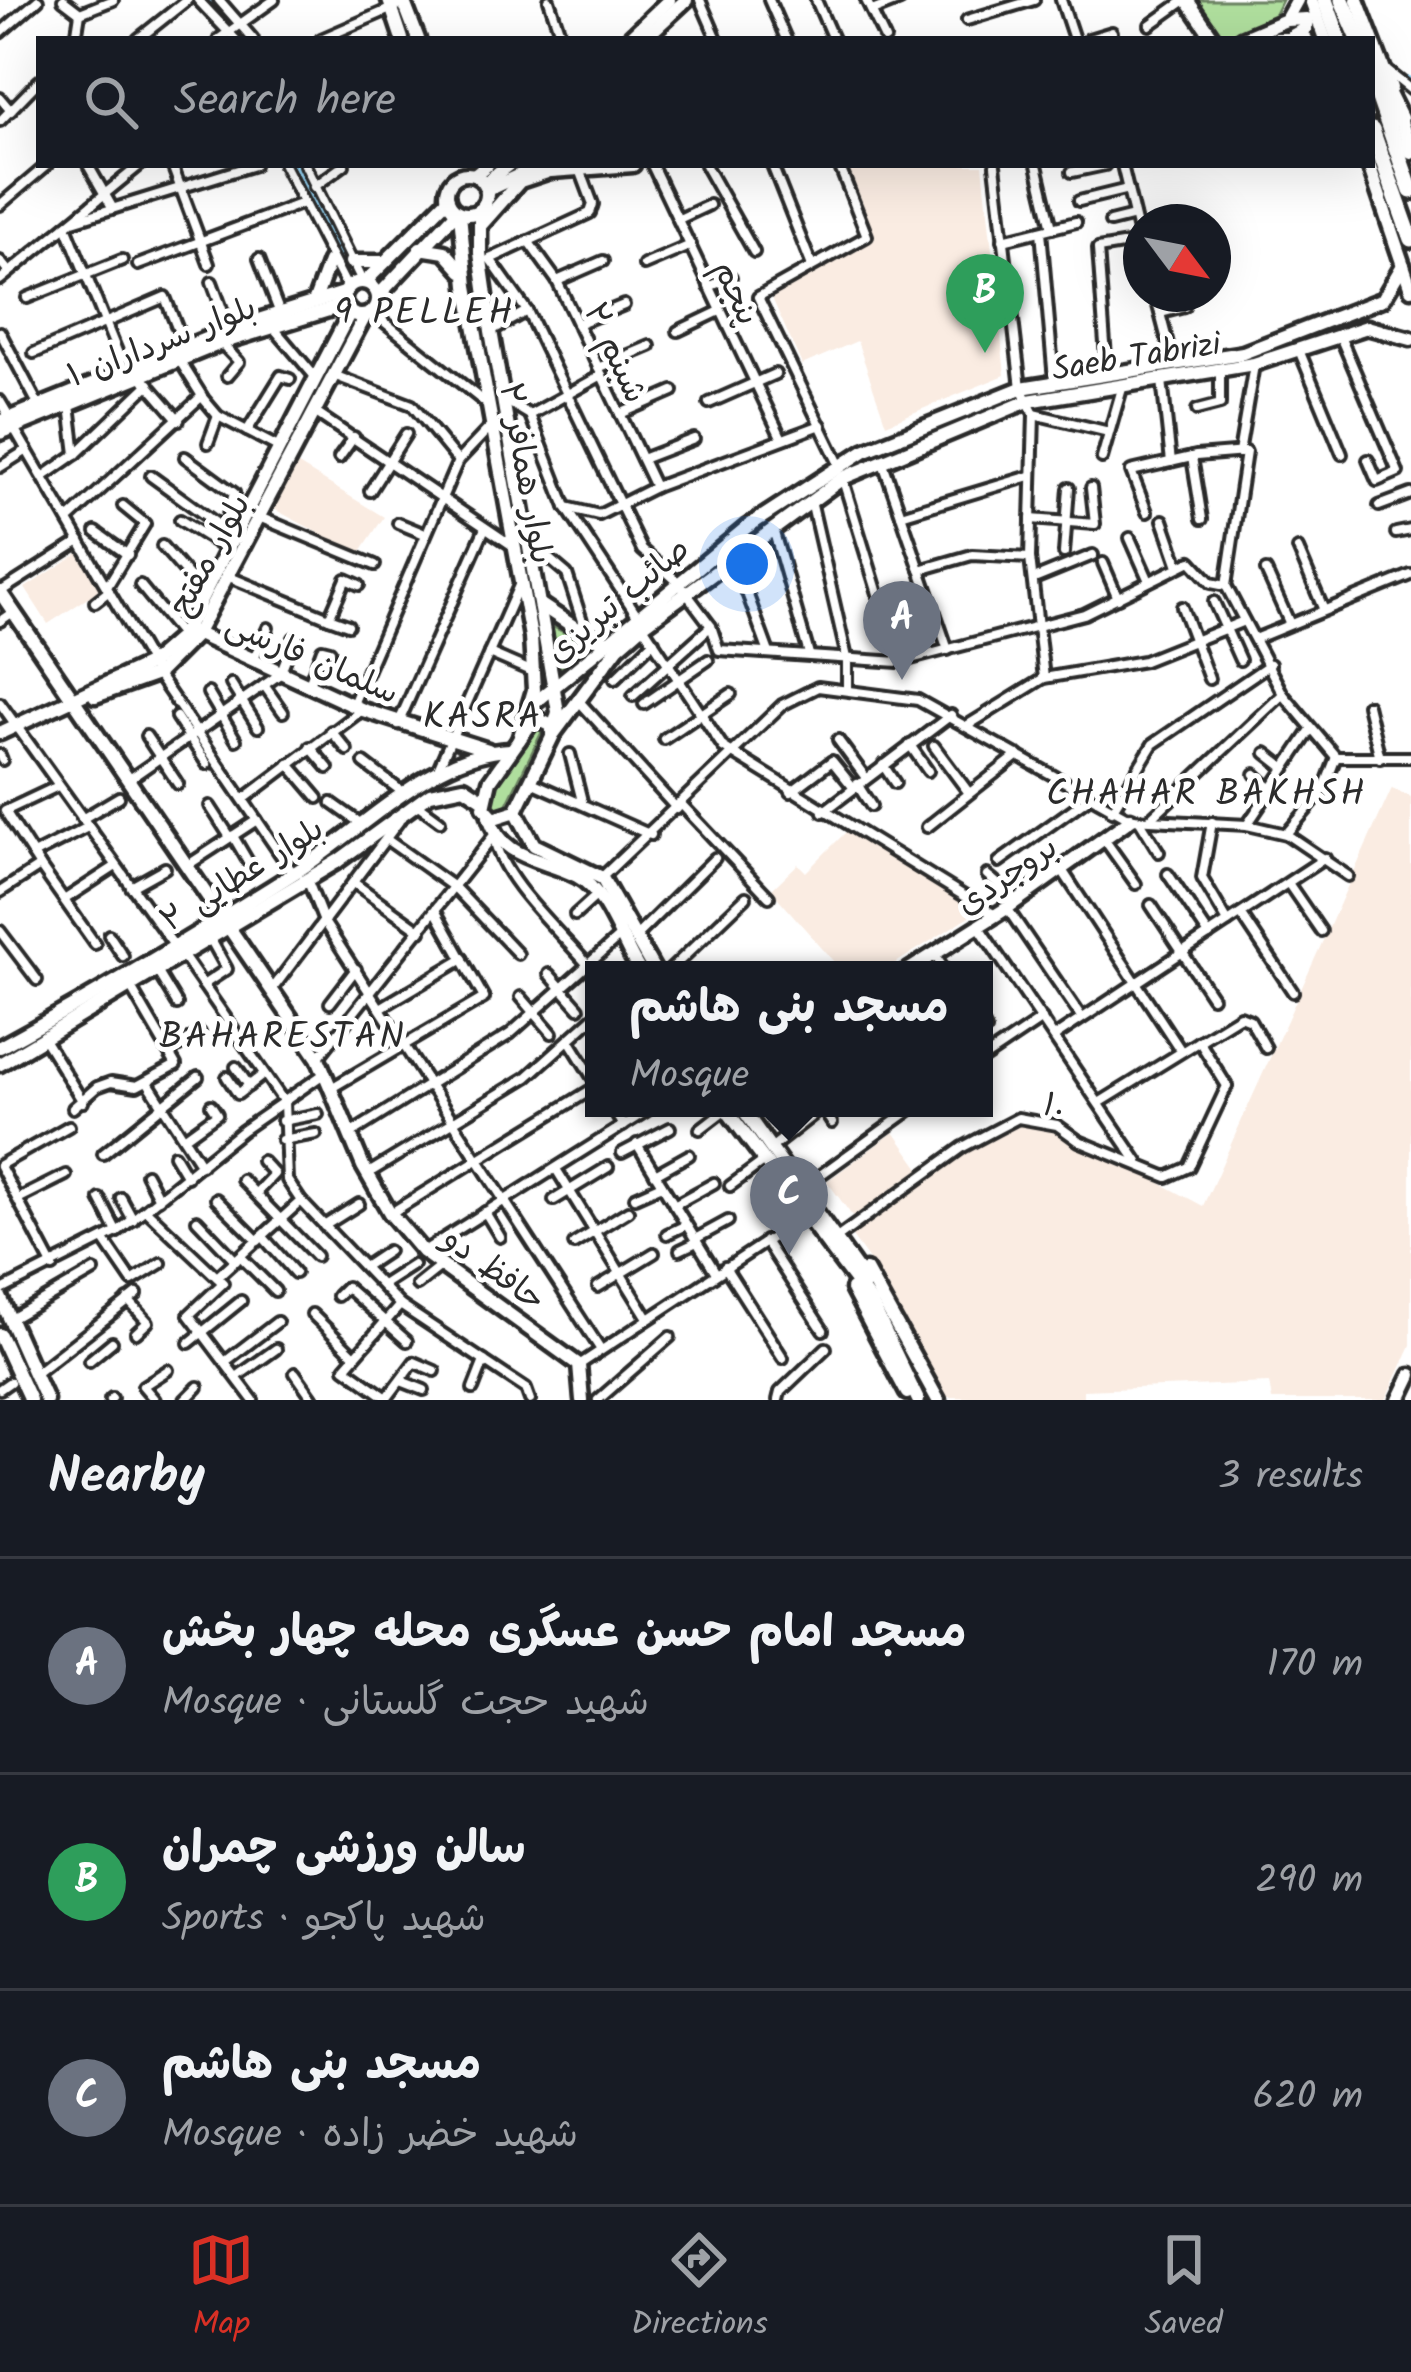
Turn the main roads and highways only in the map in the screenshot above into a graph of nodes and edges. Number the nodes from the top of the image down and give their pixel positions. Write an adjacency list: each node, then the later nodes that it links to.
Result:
1 (1324, 0): 3 (highway)
2 (1342, 0): 4 (highway)
3 (1338, 36)
4 (1358, 36)
5 (1376, 70): 6 (highway); 8 (highway)
6 (1400, 119)
7 (1375, 138): 9 (highway)
8 (1411, 190)
9 (1411, 239)

